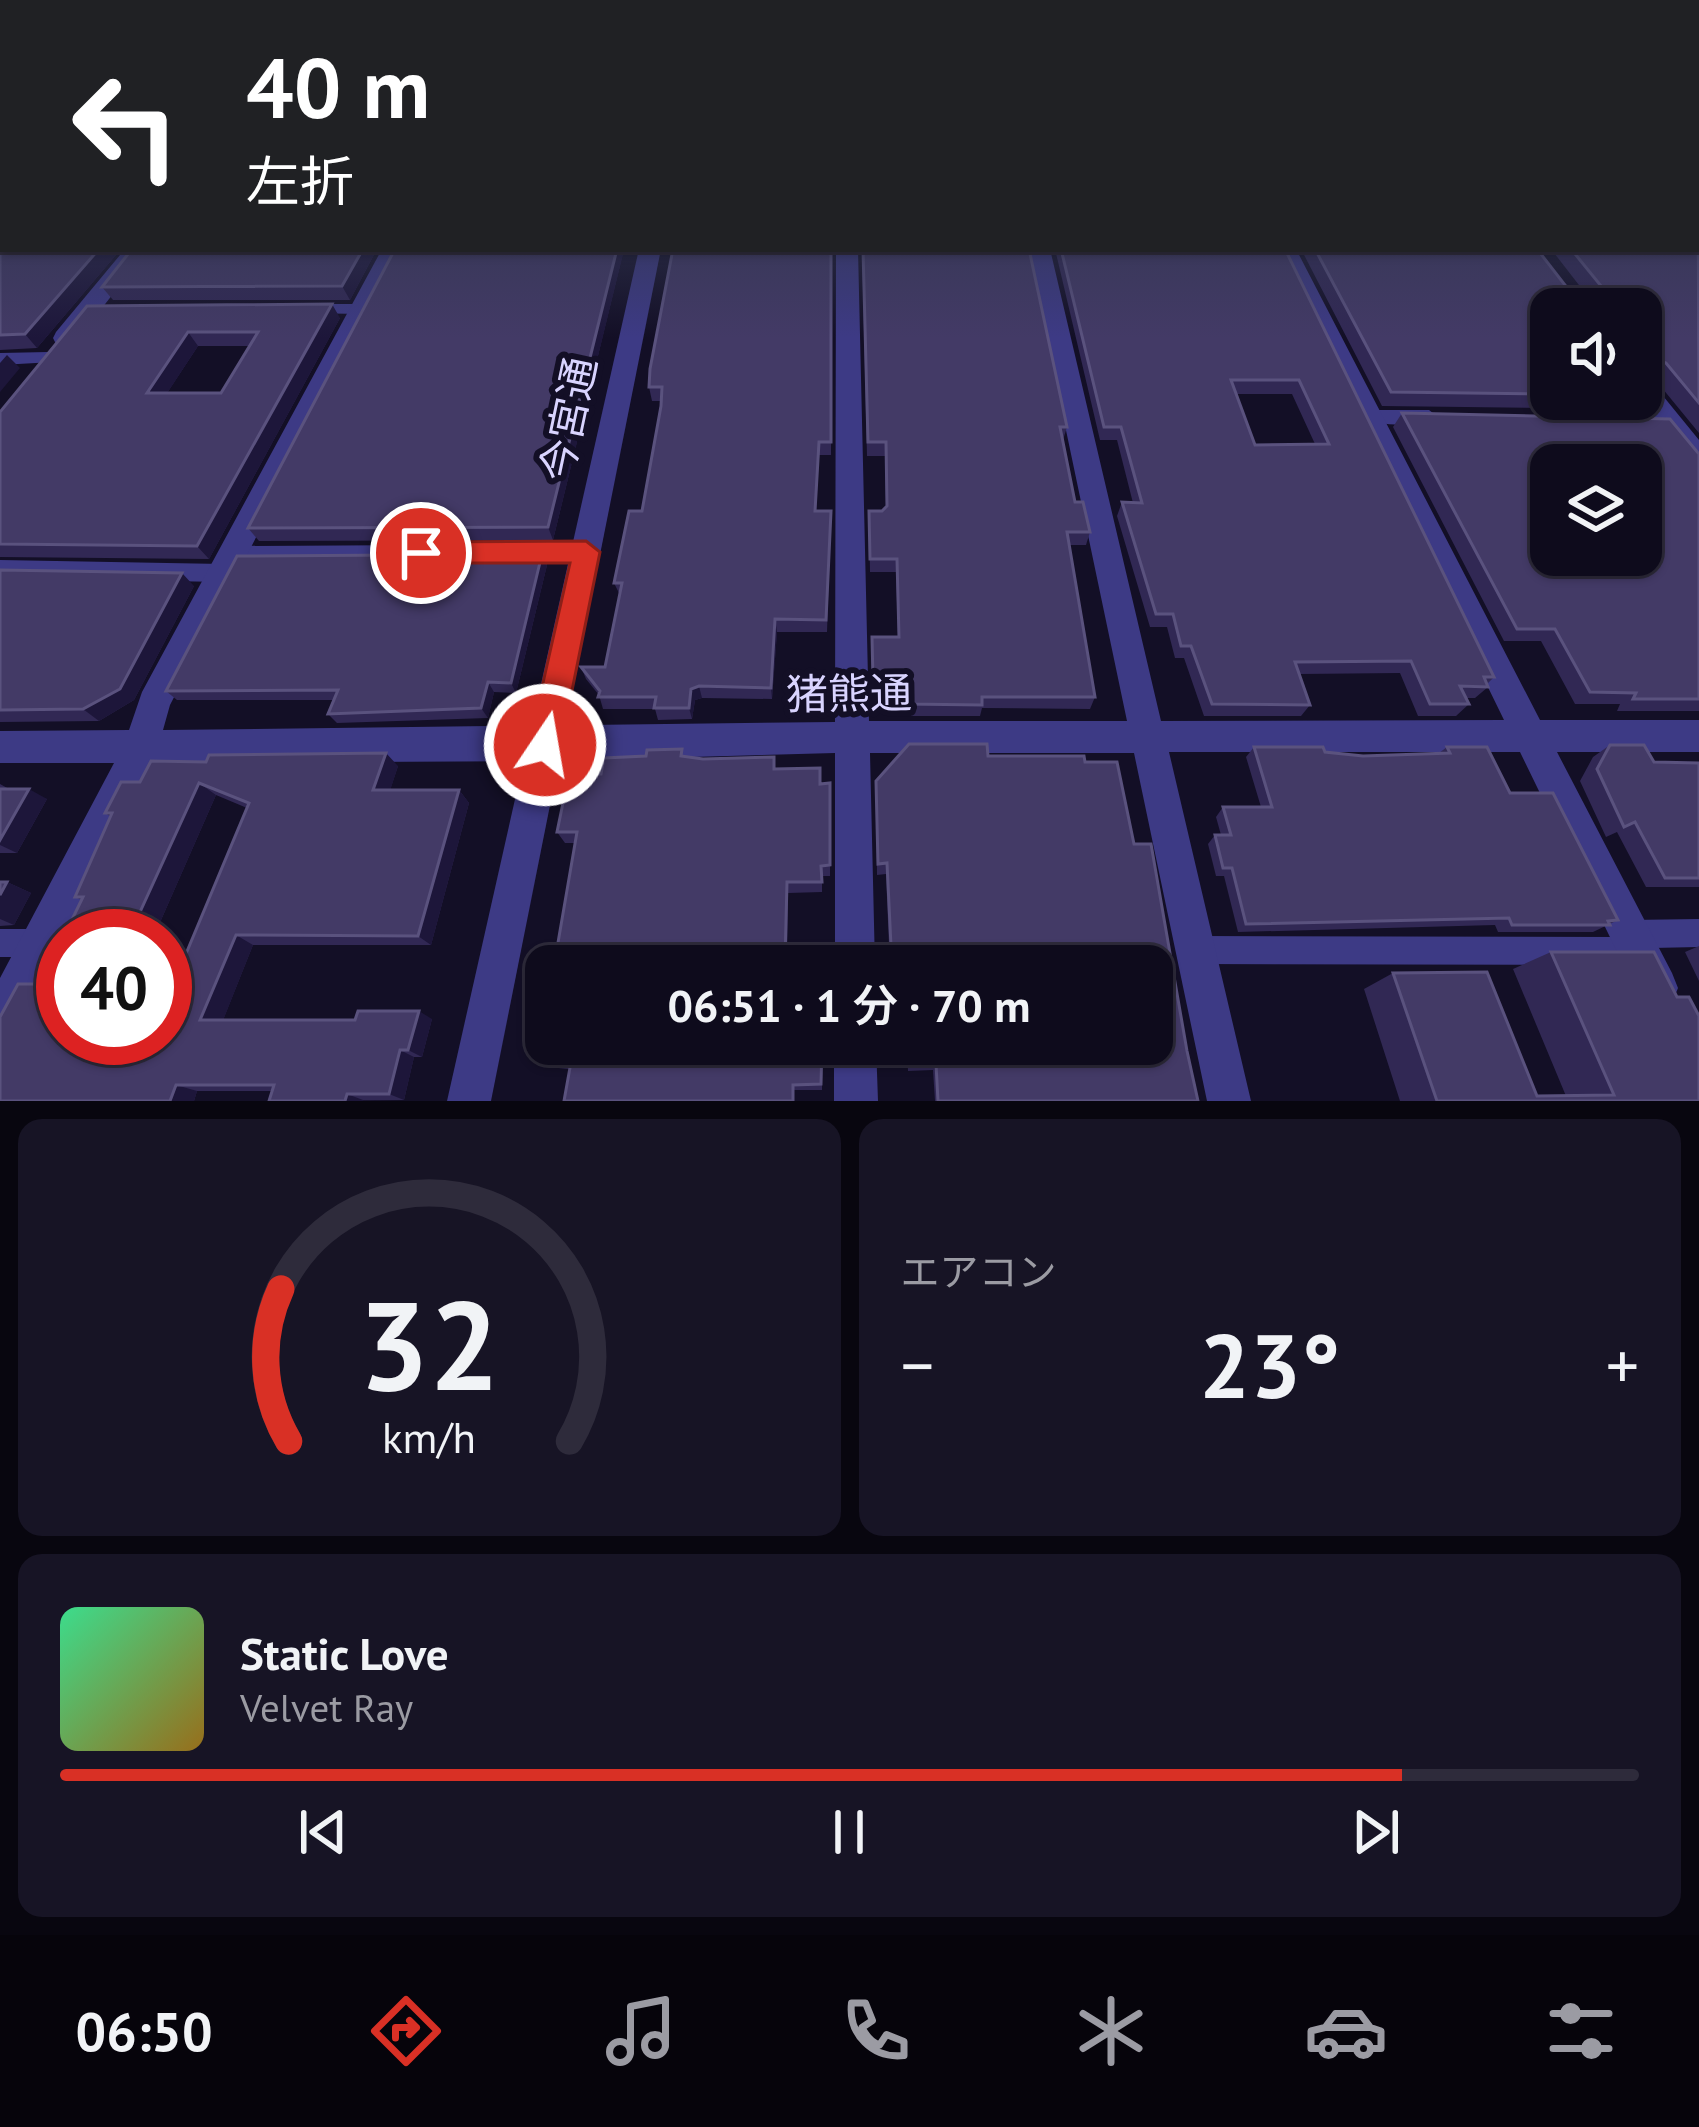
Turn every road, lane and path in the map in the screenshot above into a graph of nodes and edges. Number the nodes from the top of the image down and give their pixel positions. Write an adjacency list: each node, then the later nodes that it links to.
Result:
1 (135, 252): 9 (street)
2 (391, 252): 8 (street)
3 (649, 252): 16 (street, 今宮通)
4 (847, 252): 20 (street)
5 (1040, 252): 19 (street)
6 (1287, 252): 12 (street)
7 (293, 309): 8 (lane)
8 (362, 309): 17 (street)
9 (48, 358): 10 (lane); 11 (street)
10 (0, 359)
11 (24, 388)
12 (1370, 416): 13 (lane); 22 (street)
13 (1462, 417)
14 (1657, 420): 15 (street)
15 (1699, 460)
16 (586, 552): 17 (lane); 24 (street, 今宮通)
17 (228, 563): 18 (lane); 23 (street)
18 (0, 569)
19 (1146, 735): 20 (street, 猪熊通); 22 (street, 猪熊通); 32 (street)
20 (853, 736): 24 (street, 猪熊通); 31 (street)
21 (1699, 736): 22 (street, 猪熊通)
22 (1531, 738): 28 (street)
23 (142, 745): 24 (street, 猪熊通); 25 (street, 猪熊通); 26 (street)
24 (545, 745): 37 (street, 今宮通)
25 (0, 747)
26 (58, 909)
27 (1699, 933): 28 (lane)
28 (1634, 942): 32 (lane); 35 (street)
29 (0, 943): 30 (lane)
30 (36, 943)
31 (855, 945)
32 (1195, 950): 39 (street)
33 (36, 951): 34 (street)
34 (0, 1021)
35 (1679, 1030)
36 (855, 1065): 38 (street)
37 (469, 1101)
38 (856, 1101)
39 (1228, 1101)

